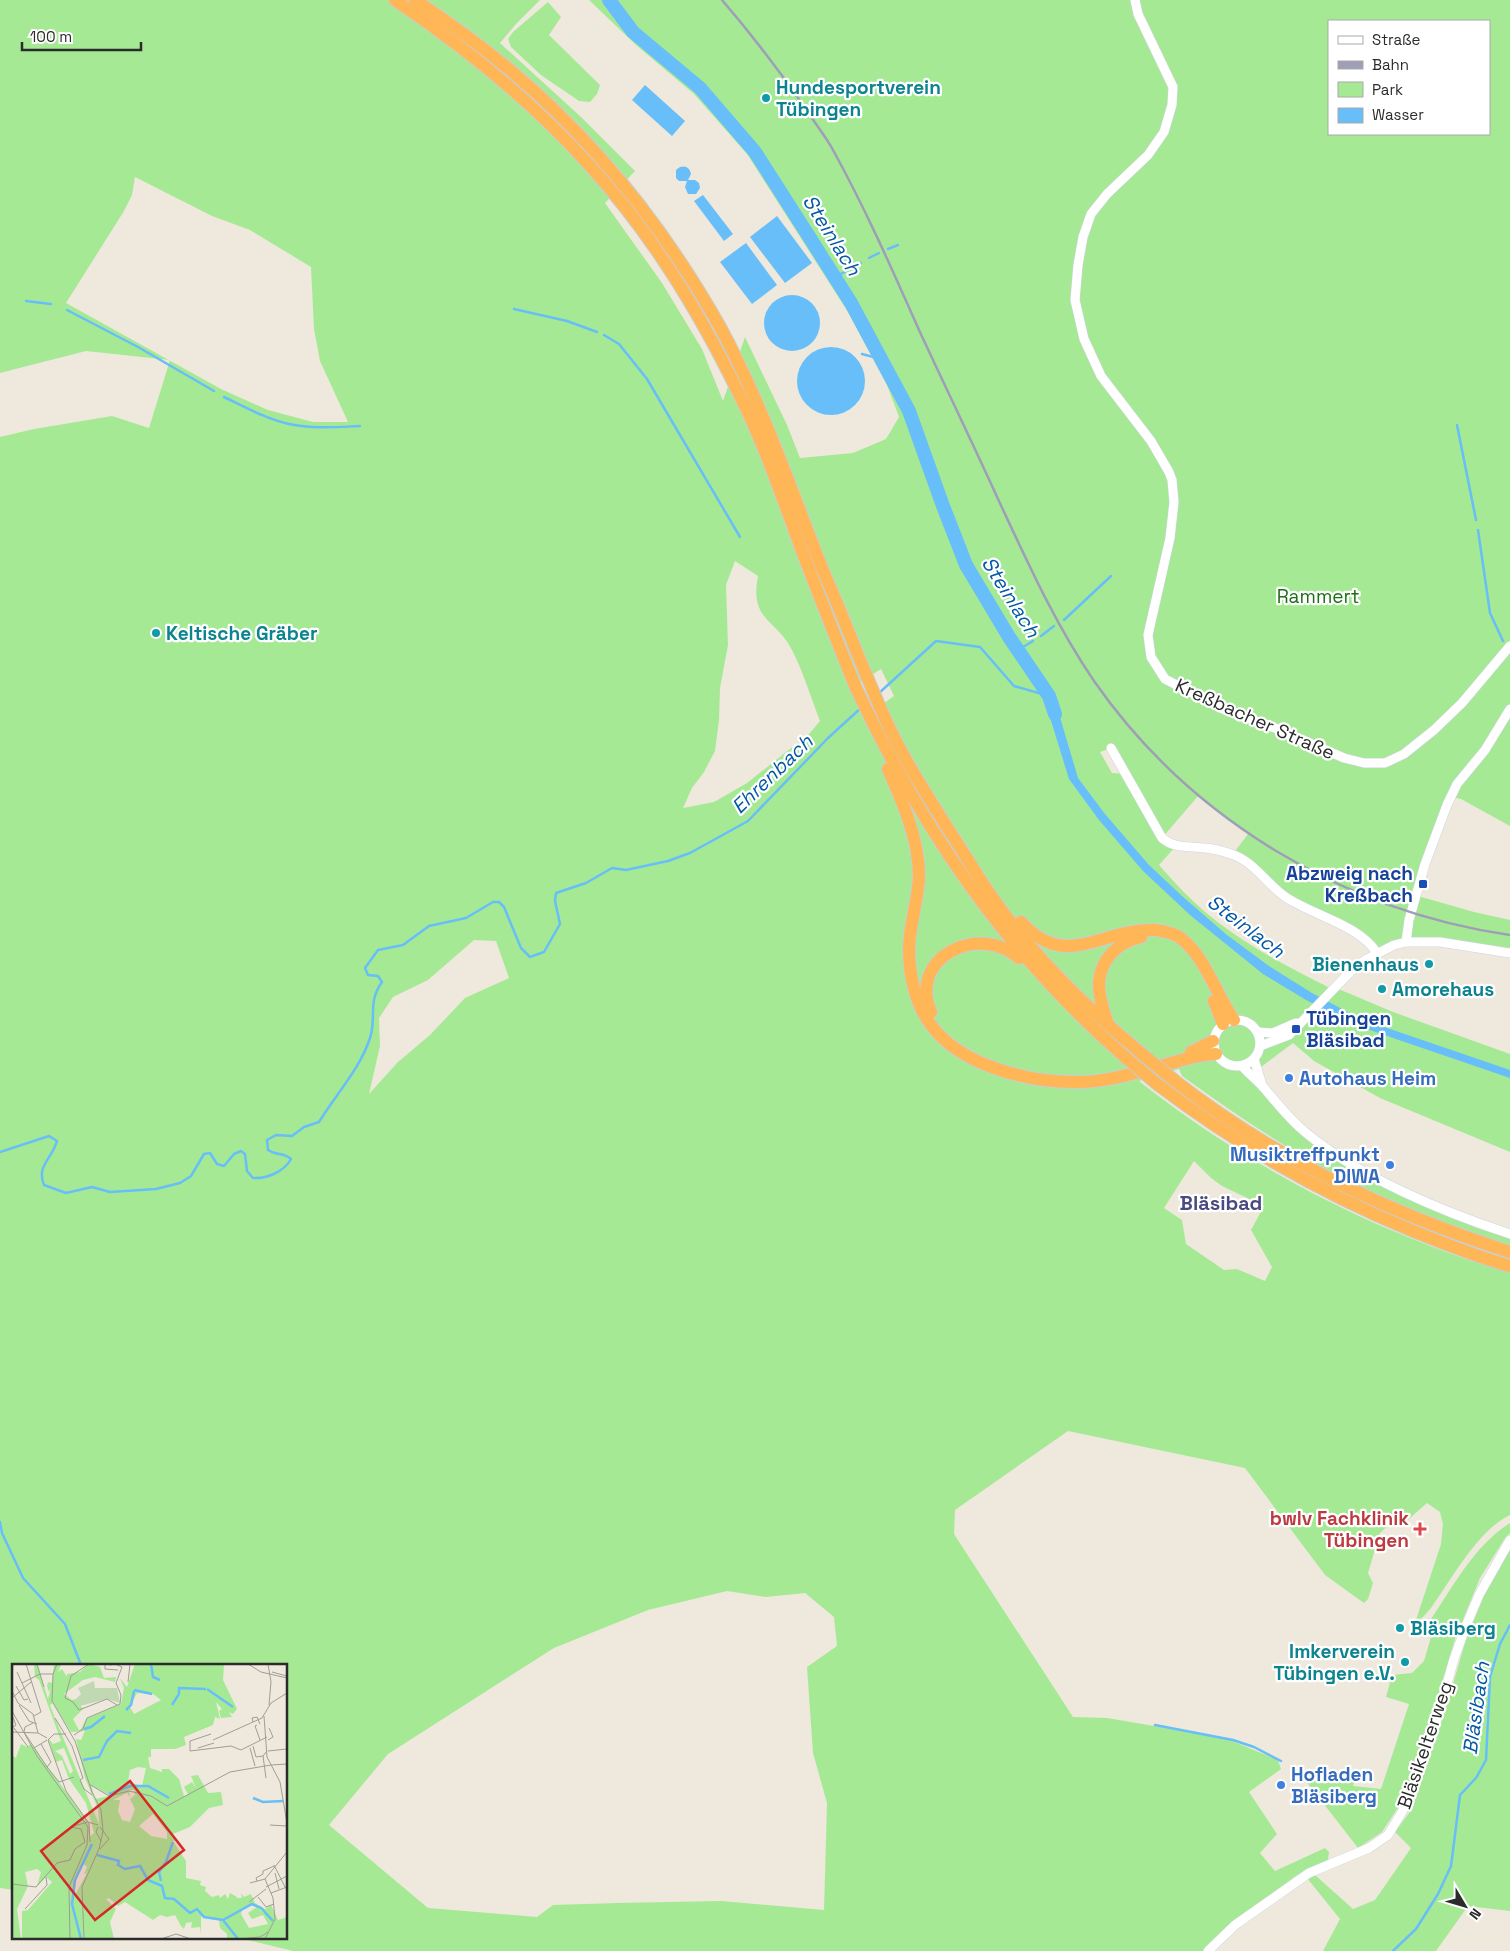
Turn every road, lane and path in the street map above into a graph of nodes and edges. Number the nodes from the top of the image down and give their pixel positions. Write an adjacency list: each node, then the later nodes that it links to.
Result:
1 (395, 0): 6 (highway)
2 (415, 0): 8 (highway)
3 (1135, 0): 4 (street, Kreßbacher Straße)
4 (1510, 646)
5 (1510, 709): 9 (street)
6 (871, 720): 12 (highway); 19 (highway)
7 (1111, 748): 10 (street)
8 (976, 872): 14 (highway); 15 (highway)
9 (1406, 942): 10 (street); 11 (street)
10 (1377, 953): 13 (street)
11 (1510, 953)
12 (1076, 1012): 17 (highway); 25 (highway, bridge)
13 (1306, 1017): 16 (street); 18 (street)
14 (1229, 1022): 15 (highway); 16 (street); 17 (street)
15 (1108, 1024): 24 (highway, bridge)
16 (1257, 1032): 18 (street)
17 (1213, 1041): 19 (street)
18 (1260, 1046): 20 (street)
19 (1216, 1054): 21 (street)
20 (1254, 1059): 21 (street); 22 (street)
21 (1242, 1066): 22 (street)
22 (1262, 1086): 23 (street)
23 (1510, 1234)
24 (1510, 1252)
25 (1510, 1266)
26 (1510, 1540): 27 (street, Bläsikelterweg)
27 (1208, 1951)

